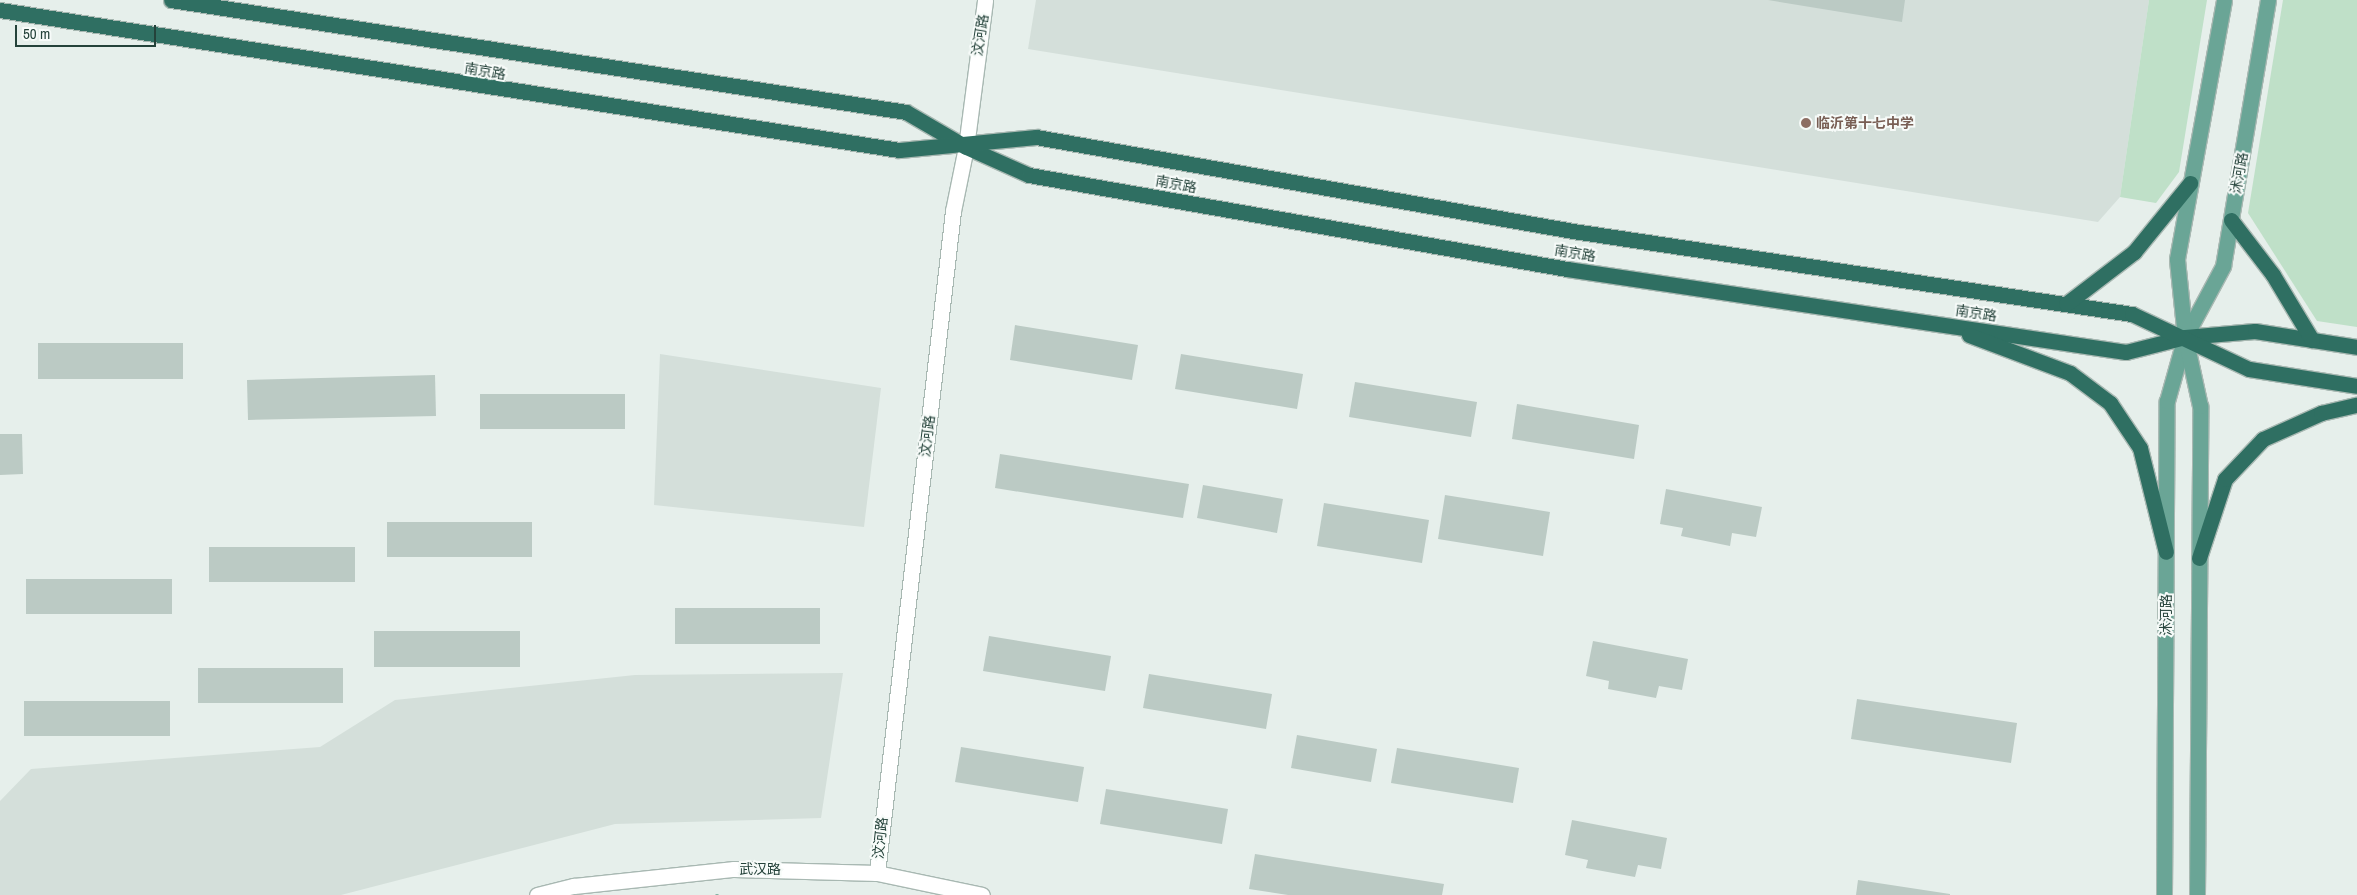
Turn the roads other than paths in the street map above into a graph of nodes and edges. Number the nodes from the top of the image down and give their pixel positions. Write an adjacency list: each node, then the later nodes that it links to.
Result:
1 (171, 0): 6 (highway, 南京路)
2 (985, 0): 6 (street, 汶河路)
3 (2224, 0): 7 (main road, 沭河路)
4 (2268, 0): 8 (main road, 沭河路)
5 (0, 10): 6 (highway, 南京路)
6 (966, 146): 9 (highway, 南京路); 10 (highway, 南京路); 18 (street, 汶河路)
7 (2190, 183): 9 (highway); 11 (main road, 沭河路)
8 (2231, 220): 11 (main road, 沭河路); 12 (highway)
9 (2066, 304): 11 (highway, 南京路)
10 (1941, 324): 11 (highway, 南京路); 16 (highway)
11 (2185, 337): 12 (highway, 南京路); 14 (highway, 南京路); 16 (main road, 沭河路); 17 (main road, 沭河路)
12 (2312, 340): 13 (highway, 南京路)
13 (2357, 347)
14 (2357, 386)
15 (2357, 405): 17 (highway)
16 (2166, 552): 21 (main road, 沭河路)
17 (2199, 558): 22 (main road, 沭河路)
18 (877, 873): 19 (street, 武汉路); 20 (street, 武汉路)
19 (537, 895)
20 (982, 895)
21 (2164, 895)
22 (2197, 895)

